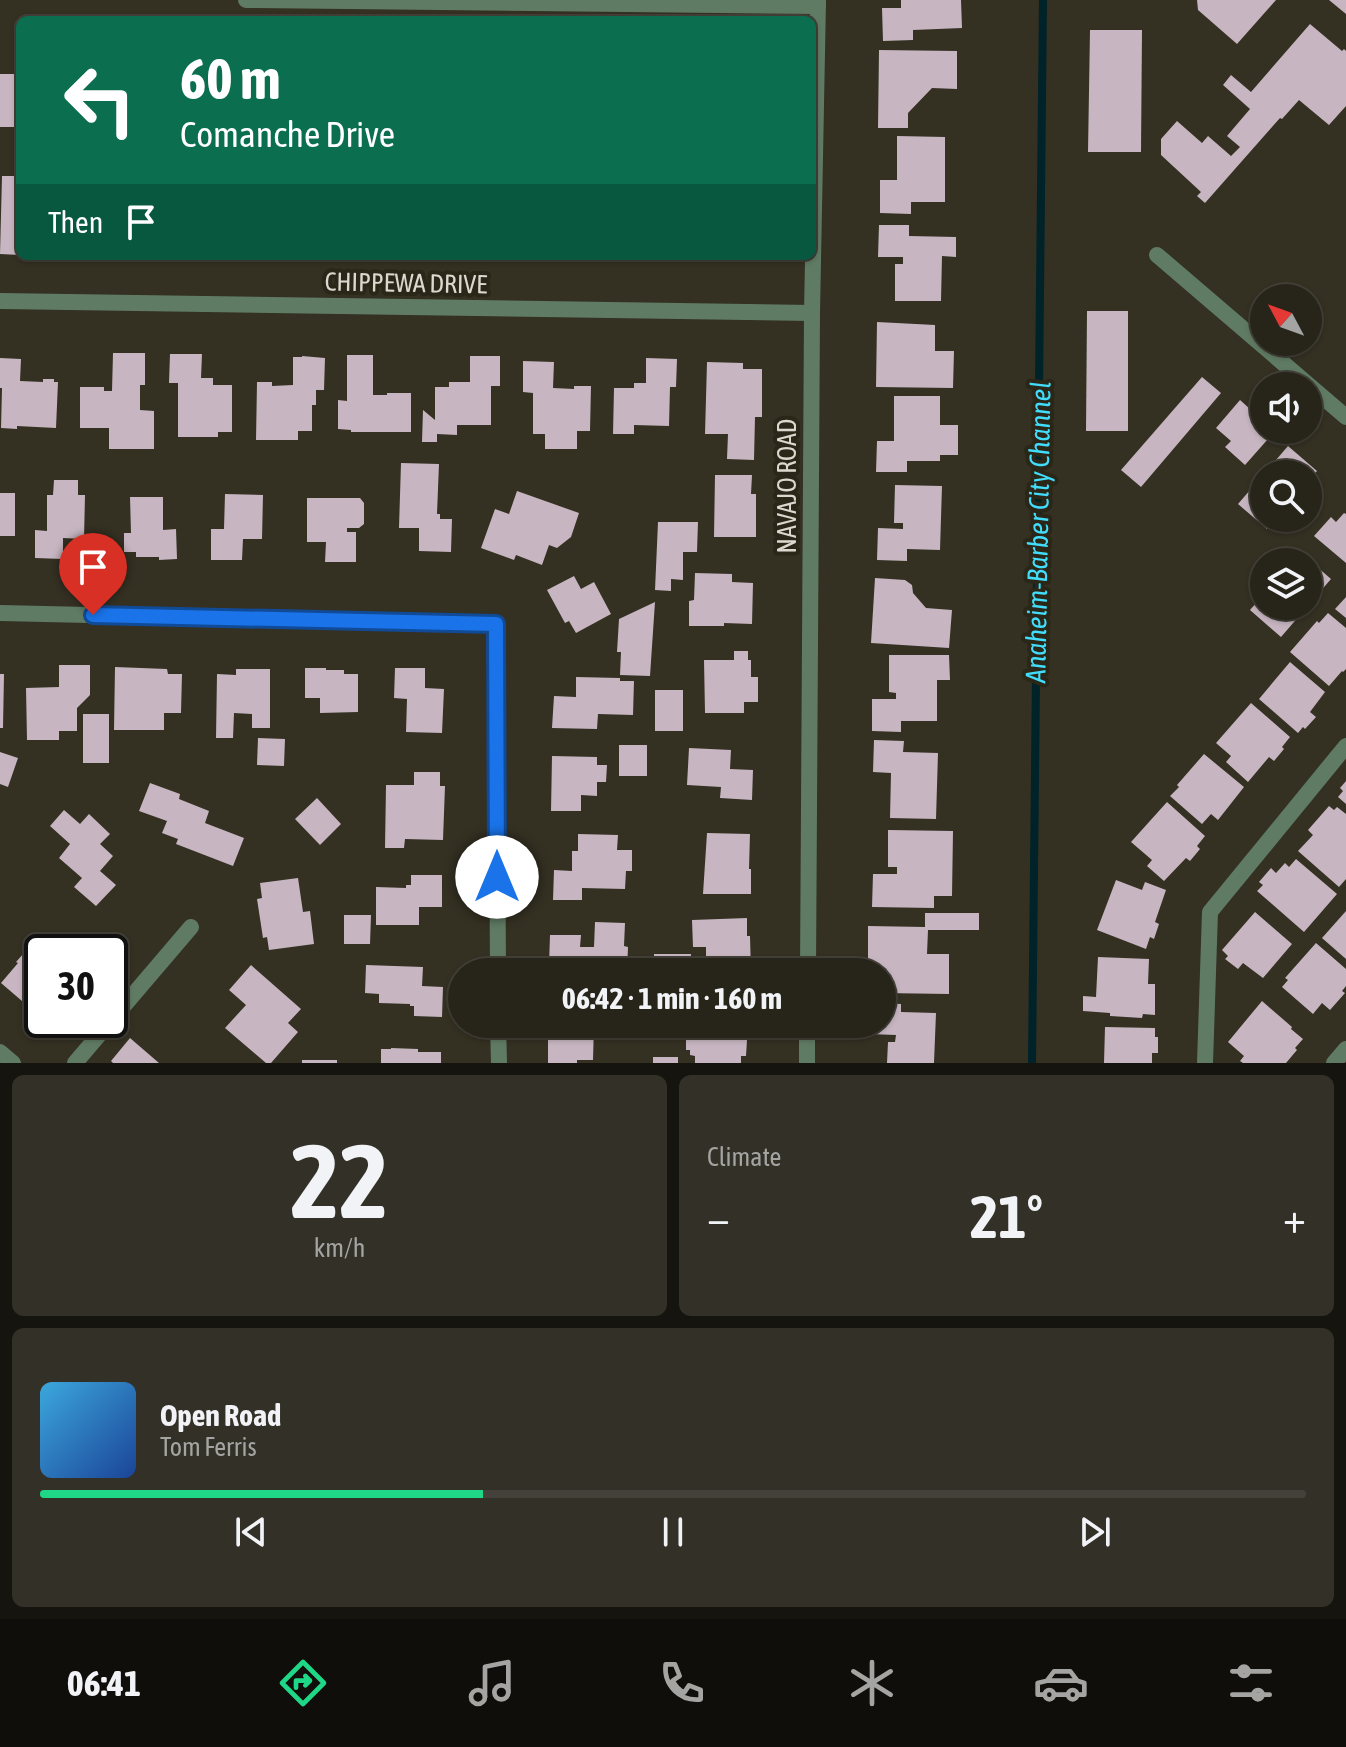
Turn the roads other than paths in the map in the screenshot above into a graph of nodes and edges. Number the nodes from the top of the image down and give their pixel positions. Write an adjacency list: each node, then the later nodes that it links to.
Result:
1 (246, 0): 2 (street)
2 (818, 3): 3 (street, NAVAJO ROAD)
3 (816, 106)
4 (1157, 255): 8 (street)
5 (813, 260): 7 (street, NAVAJO ROAD)
6 (0, 301): 7 (street, CHIPPEWA DRIVE)
7 (812, 313): 13 (street, NAVAJO ROAD)
8 (1346, 417)
9 (0, 613): 12 (street)
10 (1346, 746): 22 (street)
11 (191, 927): 19 (street)
12 (498, 958)
13 (808, 958)
14 (498, 1038): 20 (street)
15 (807, 1038): 21 (street)
16 (1346, 1049): 23 (street)
17 (0, 1052): 18 (street)
18 (13, 1063)
19 (75, 1063)
20 (499, 1063)
21 (807, 1063)
22 (1205, 1063)
23 (1334, 1063)

